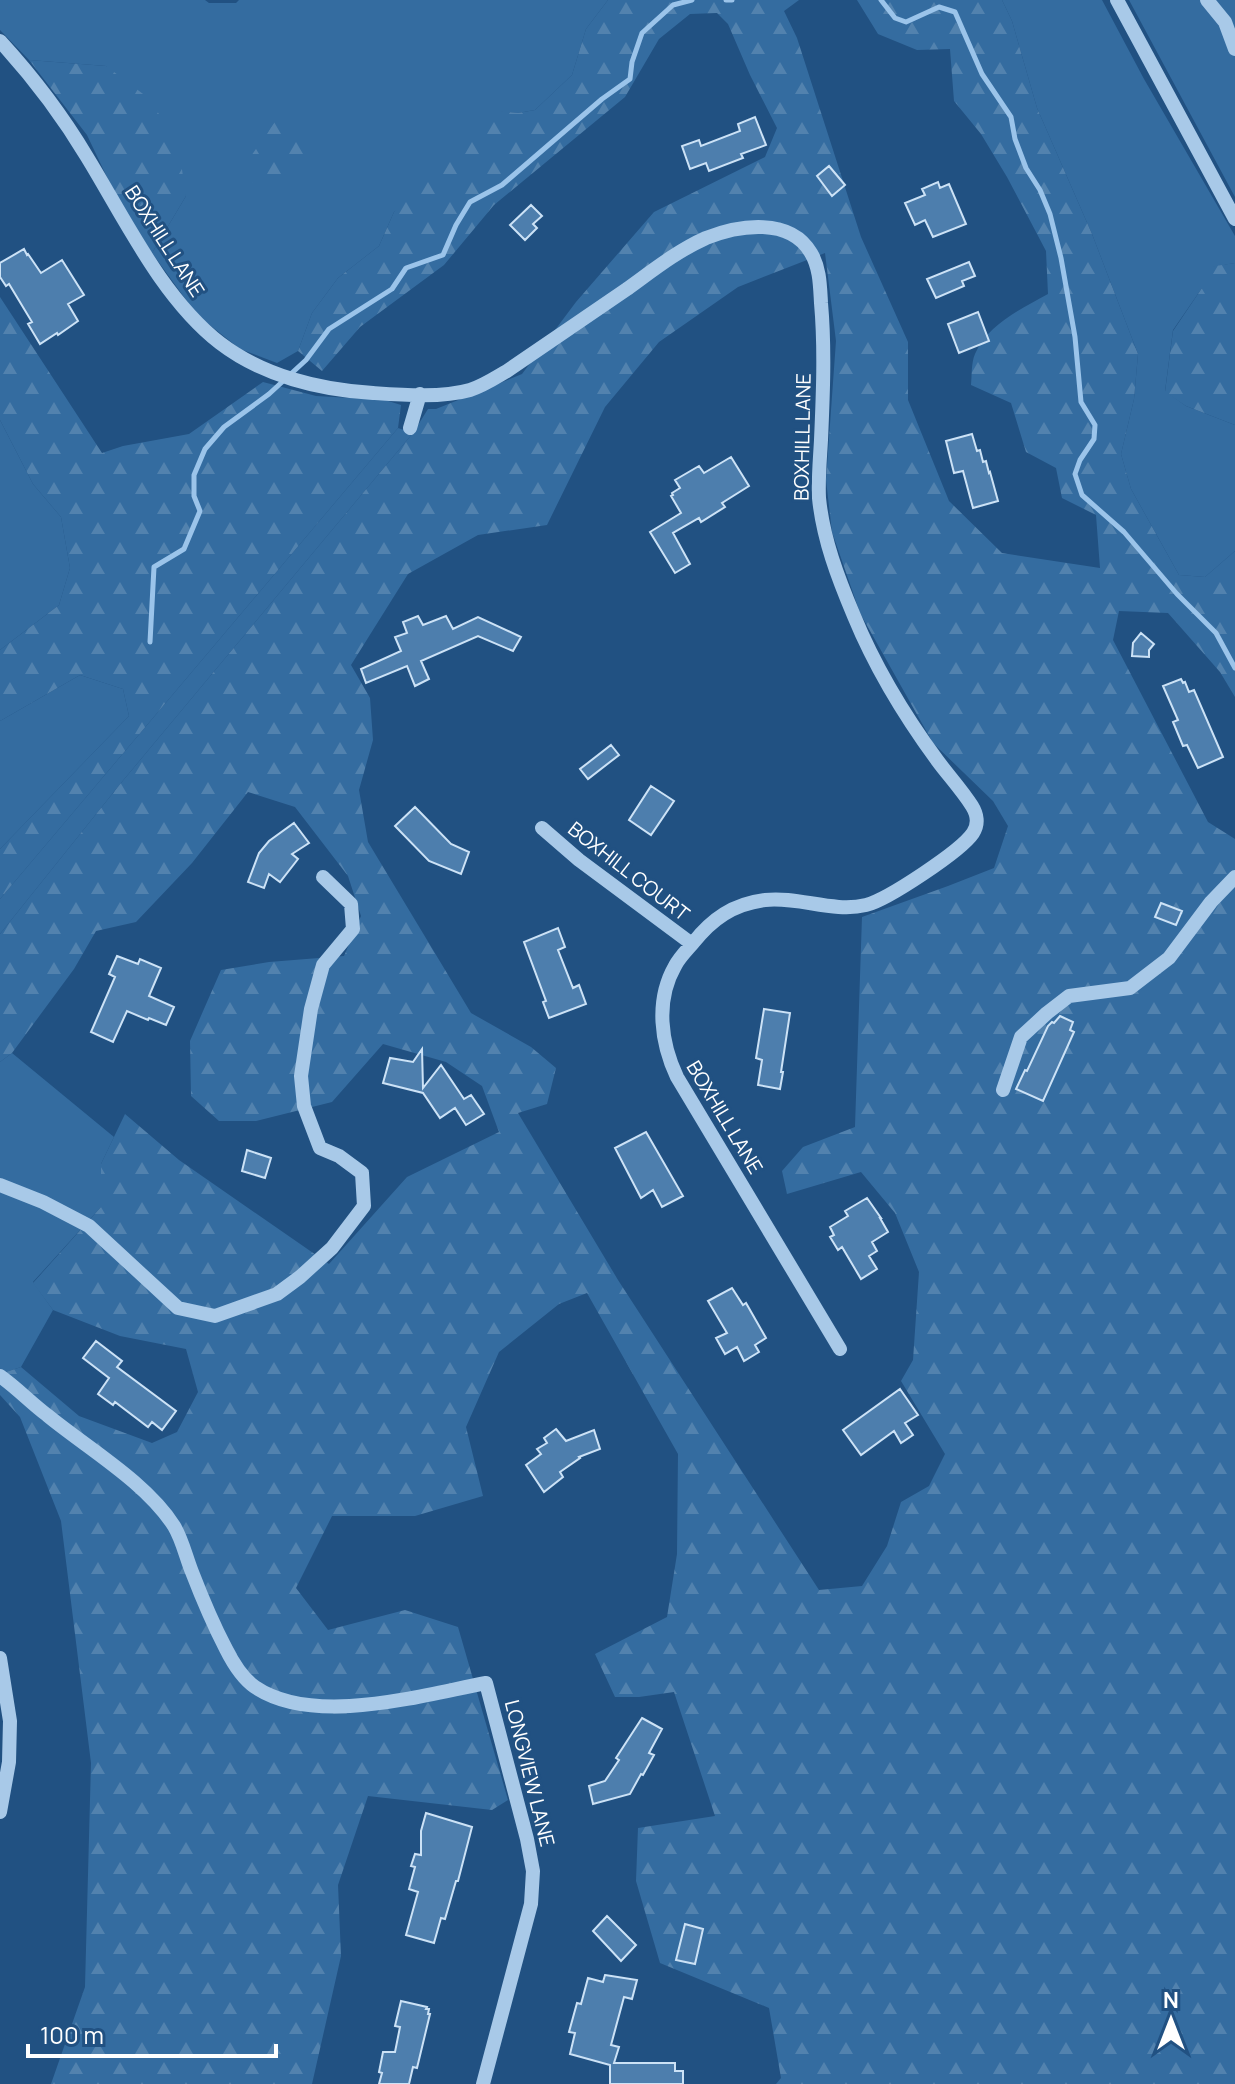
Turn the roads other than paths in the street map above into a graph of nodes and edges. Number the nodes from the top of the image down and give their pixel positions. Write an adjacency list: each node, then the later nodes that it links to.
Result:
1 (1117, 0): 5 (street)
2 (1207, 0): 4 (street)
3 (0, 41): 6 (street, BOXHILL LANE)
4 (1235, 49)
5 (1235, 219)
6 (420, 394): 7 (street); 11 (street, BOXHILL LANE)
7 (410, 428)
8 (542, 828): 11 (street, BOXHILL COURT)
9 (323, 877): 13 (street)
10 (1235, 877): 12 (street)
11 (692, 944): 14 (street, BOXHILL LANE)
12 (1003, 1090)
13 (0, 1185)
14 (840, 1349)
15 (0, 1376): 18 (street, LONGVIEW LANE)
16 (0, 1658): 17 (street)
17 (0, 1812)
18 (483, 2084)

